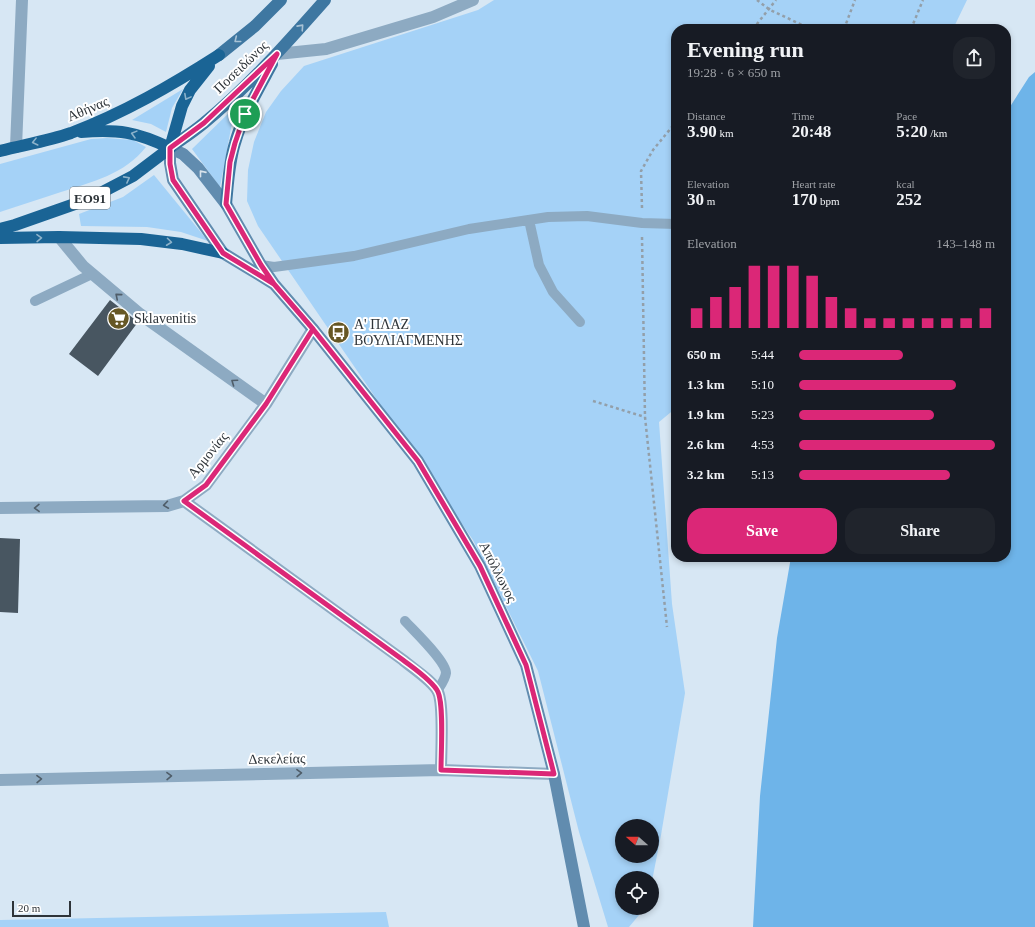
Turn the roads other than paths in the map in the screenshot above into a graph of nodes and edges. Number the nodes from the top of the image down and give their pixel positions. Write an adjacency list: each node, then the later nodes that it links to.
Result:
1 (22, 0): 9 (street)
2 (281, 0): 6 (main road, Ποσειδώνος, one-way to 6)
3 (325, 0): 5 (main road, Ποσειδώνος / ΕΟ91, one-way to 3)
4 (473, 0): 5 (street)
5 (277, 54): 10 (main road, Ποσειδώνος / ΕΟ91); 12 (main road)
6 (219, 55): 7 (highway, Ποσειδώνος); 10 (highway, one-way to 10)
7 (181, 79): 8 (highway, Αθήνας)
8 (70, 133): 9 (highway, Αθήνας, one-way to 9); 10 (highway, one-way to 8)
9 (16, 147): 11 (highway, Αθήνας)
10 (170, 148): 12 (street, one-way to 10); 15 (highway, ΕΟ91, one-way to 10); 18 (street)
11 (0, 151)
12 (226, 204): 19 (street)
13 (529, 220): 14 (lane); 19 (lane); 23 (lane)
14 (671, 224)
15 (0, 229)
16 (59, 237): 17 (highway, one-way to 16); 18 (highway, one-way to 18); 20 (street)
17 (0, 238)
18 (223, 253): 21 (street)
19 (261, 265): 21 (street)
20 (92, 274): 22 (lane); 25 (street, one-way to 20)
21 (274, 284): 24 (street, Απόλλωνος)
22 (35, 301)
23 (580, 322)
24 (313, 329): 25 (street, Αρμονίας); 31 (street, Απόλλωνος)
25 (266, 404): 26 (street, Αρμονίας)
26 (184, 501): 27 (street, Αρμονίας, one-way to 27); 29 (street)
27 (0, 508)
28 (405, 621): 29 (lane)
29 (437, 691): 30 (street)
30 (441, 770): 31 (street, Δεκελείας); 32 (street, Δεκελείας, one-way to 30)
31 (554, 774): 33 (street, Απόλλωνος)
32 (0, 780)
33 (584, 927)

